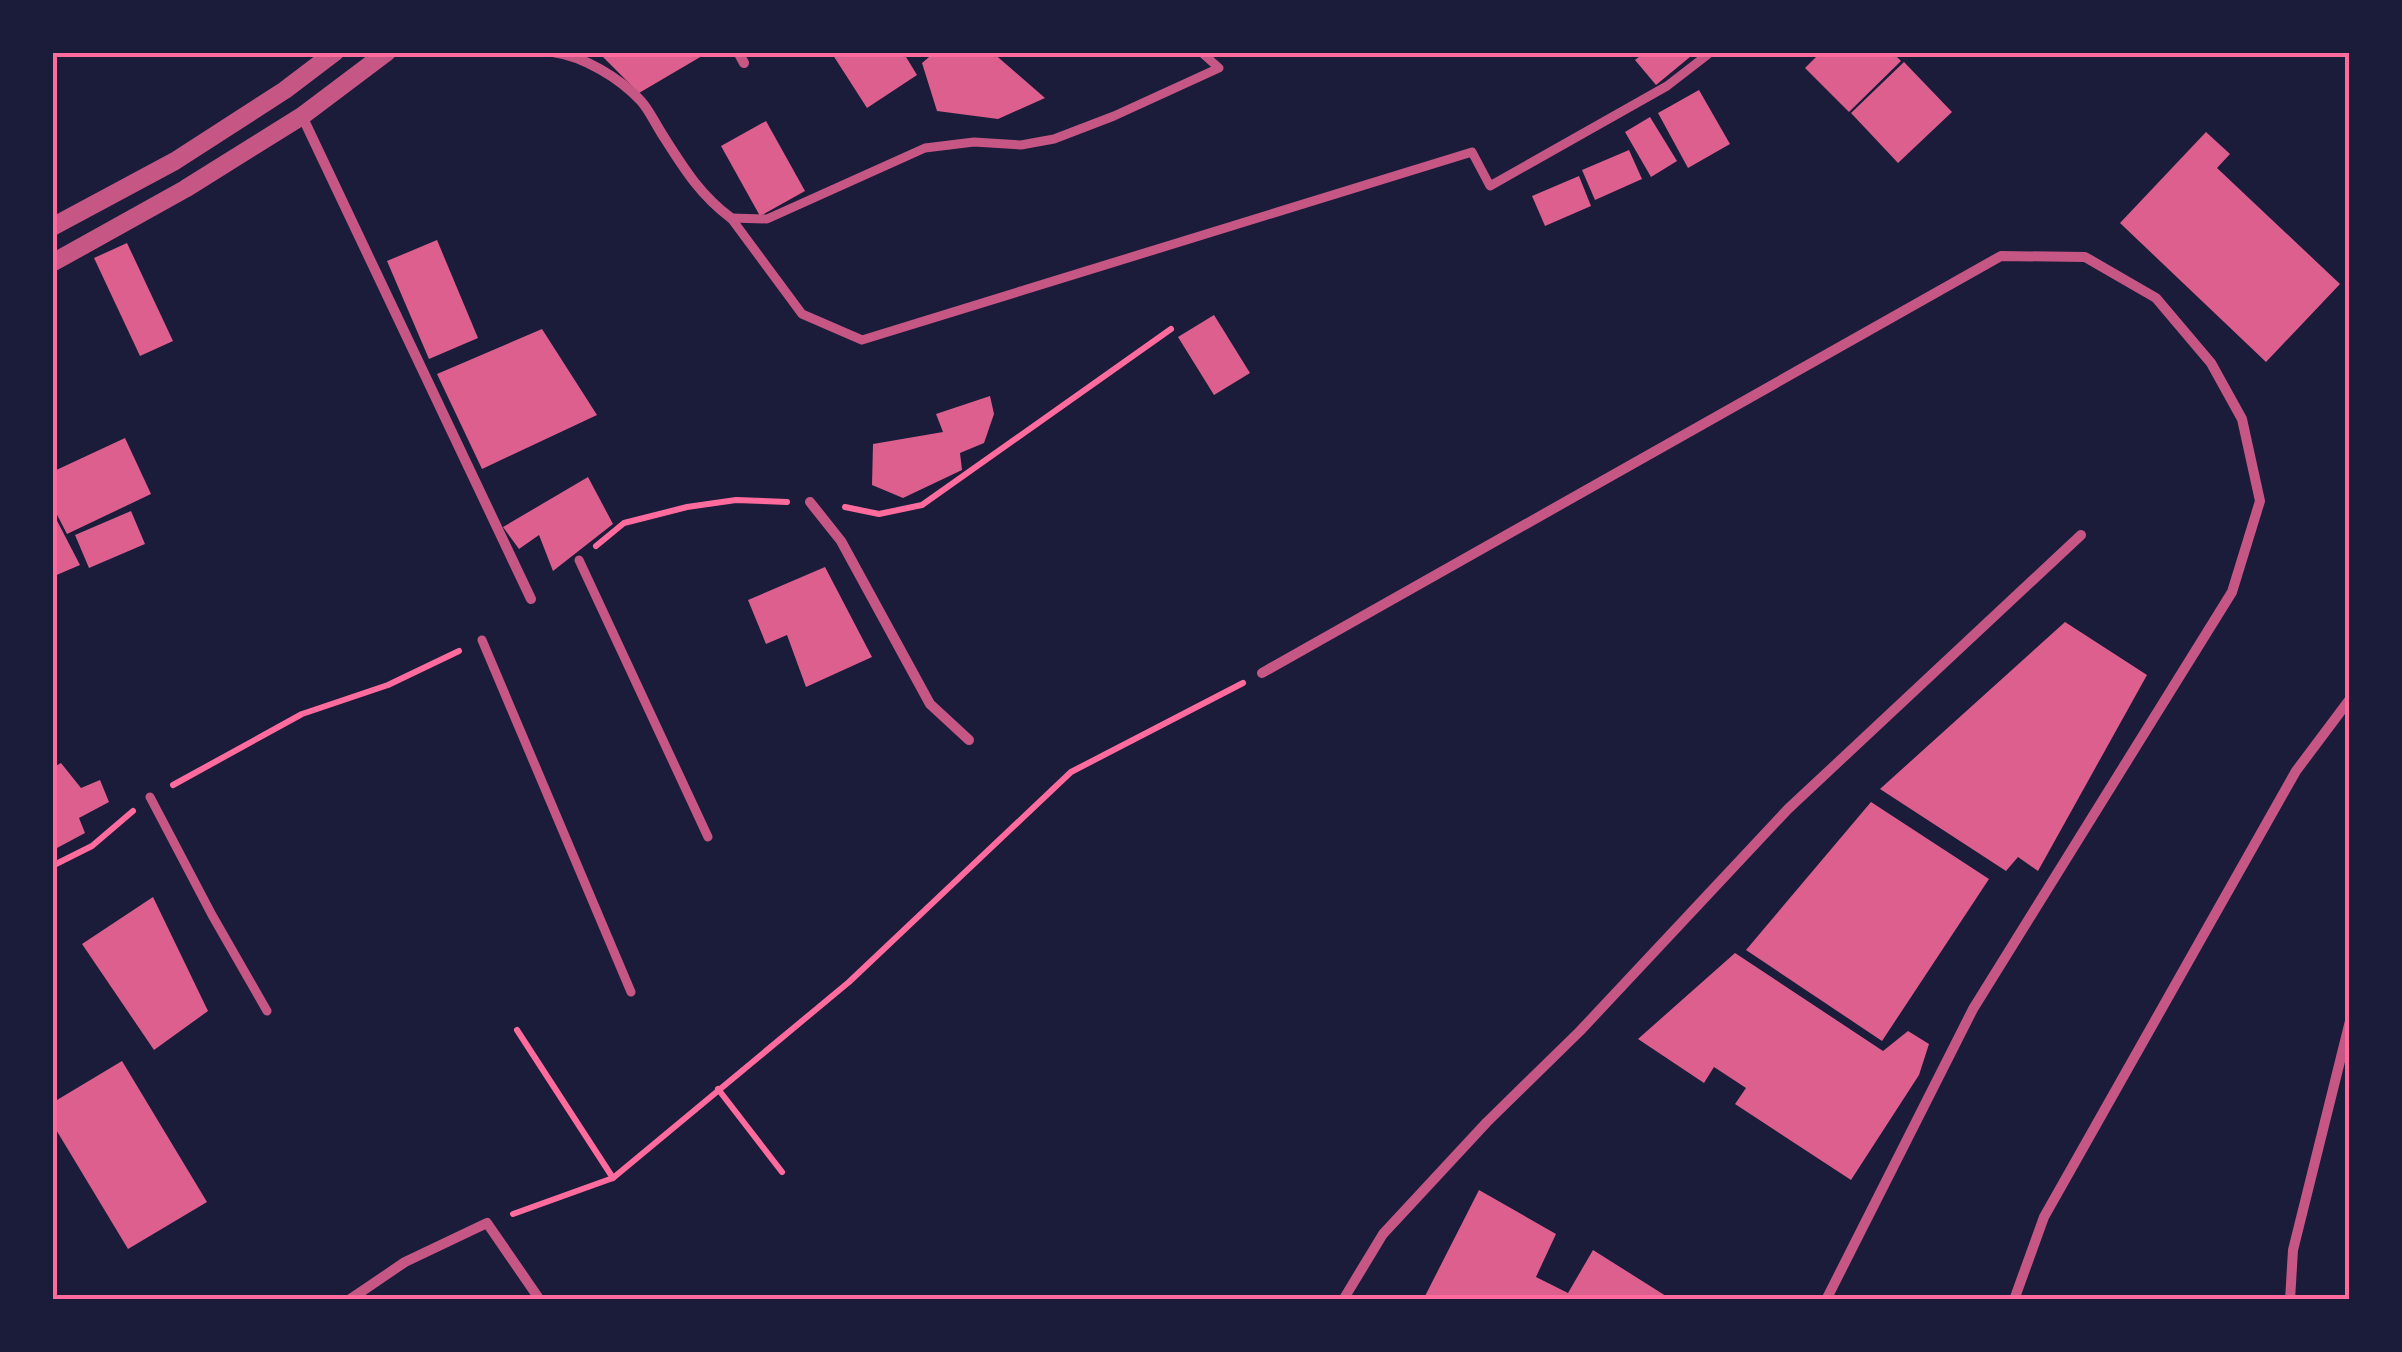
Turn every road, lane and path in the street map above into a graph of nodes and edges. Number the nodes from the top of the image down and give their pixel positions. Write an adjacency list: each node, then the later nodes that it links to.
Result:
1 (334, 52): 8 (street)
2 (387, 52): 6 (street)
3 (552, 52): 7 (street)
4 (1200, 52): 7 (street)
5 (1711, 52): 7 (street)
6 (302, 116): 9 (street); 14 (street)
7 (731, 218)
8 (52, 227)
9 (52, 262)
10 (1170, 329): 11 (path)
11 (810, 502): 13 (path); 18 (street)
12 (2081, 535): 32 (street)
13 (579, 560): 20 (street)
14 (530, 599)
15 (482, 640): 19 (path); 22 (street)
16 (1262, 673): 26 (path); 33 (street)
17 (2350, 699): 34 (street)
18 (969, 740)
19 (150, 797): 21 (path); 23 (street)
20 (708, 837)
21 (52, 866)
22 (631, 992)
23 (267, 1011)
24 (2350, 1021): 35 (street)
25 (517, 1030): 28 (path)
26 (718, 1089): 27 (path); 28 (path)
27 (782, 1172)
28 (613, 1178): 29 (path)
29 (488, 1223): 30 (street); 31 (street)
30 (350, 1300)
31 (540, 1300)
32 (1343, 1300)
33 (1826, 1300)
34 (2014, 1300)
35 (2290, 1300)

